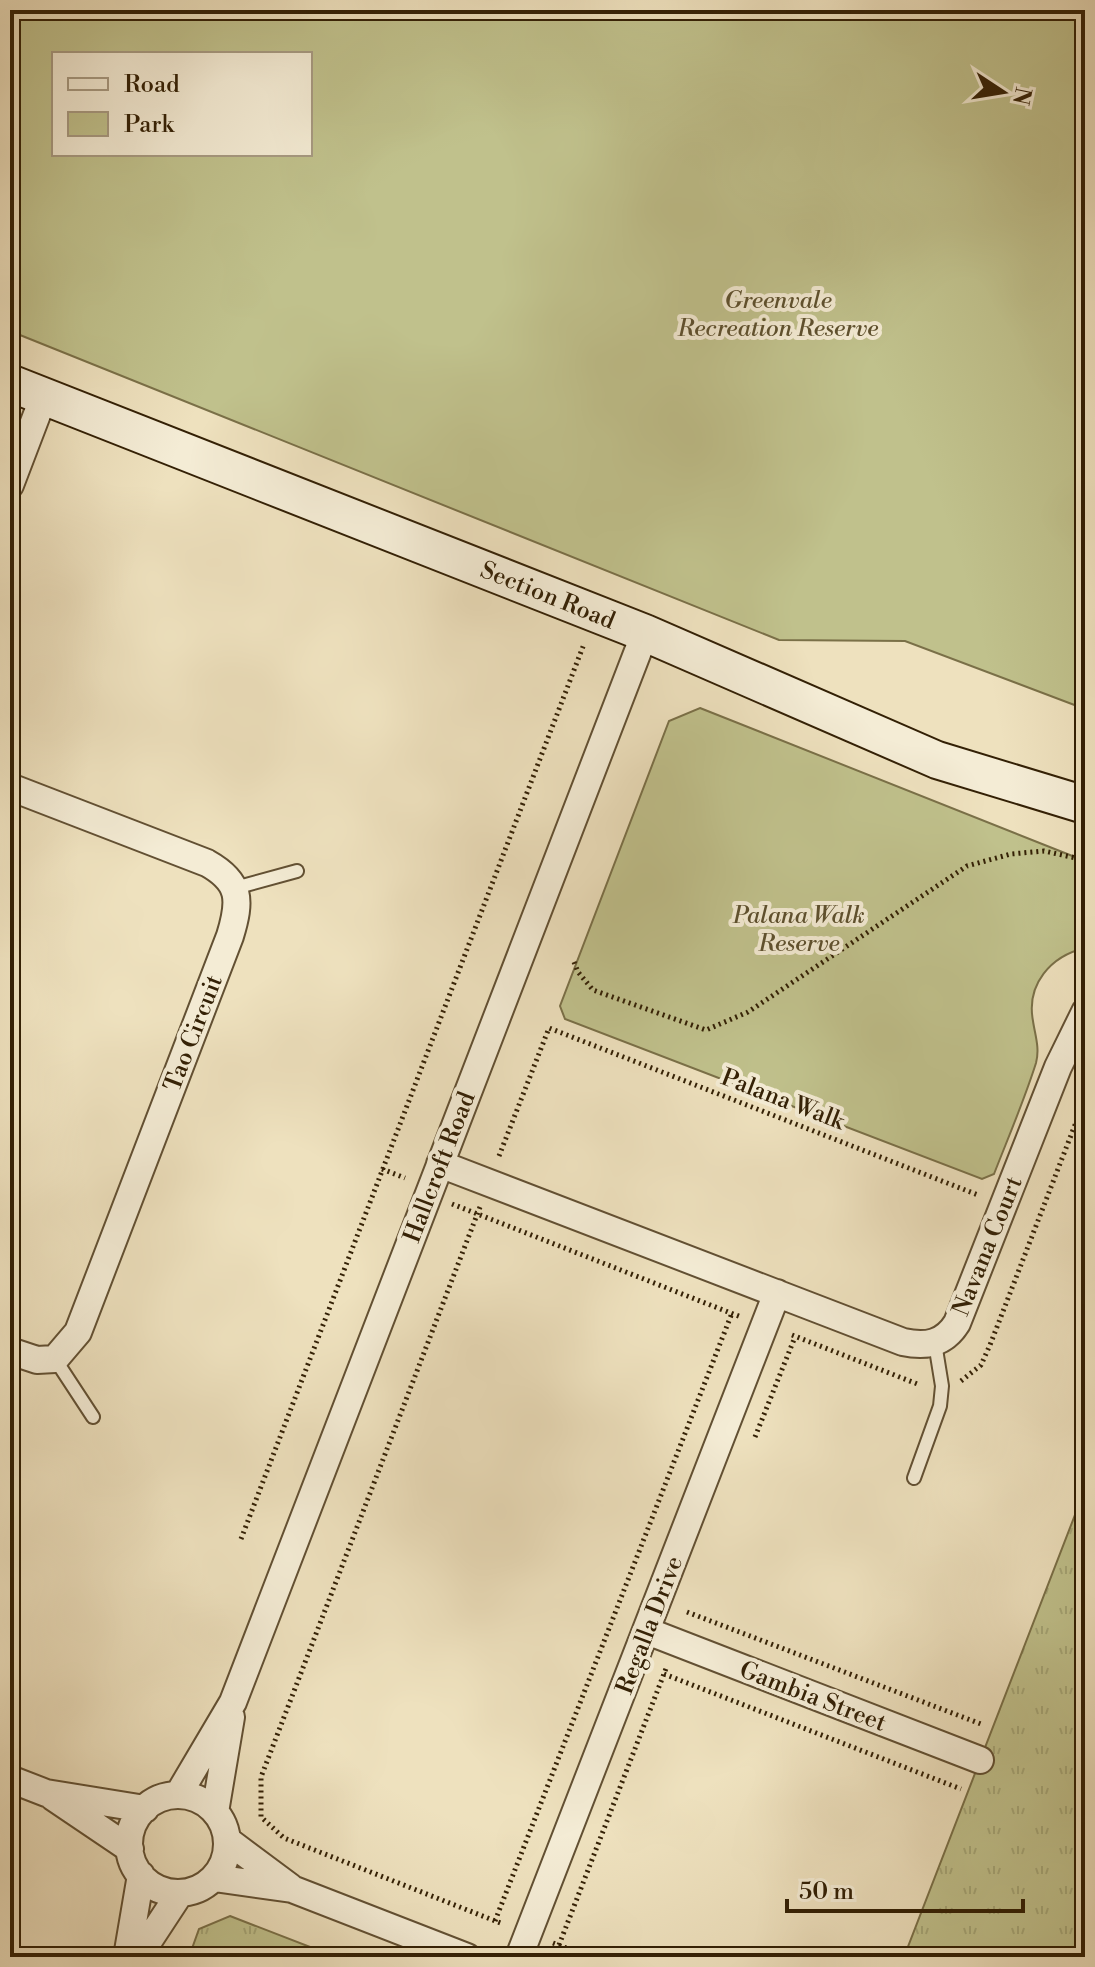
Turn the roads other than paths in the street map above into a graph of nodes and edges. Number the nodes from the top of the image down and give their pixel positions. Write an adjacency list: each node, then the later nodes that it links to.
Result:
1 (10, 383): 2 (street, Section Road)
2 (44, 396): 3 (street); 4 (street, Section Road)
3 (10, 485)
4 (645, 633): 6 (street, Section Road); 10 (street, Hallcroft Road)
5 (10, 787): 8 (street)
6 (1085, 805)
7 (297, 871): 8 (lane)
8 (235, 888): 14 (street, Tao Circuit)
9 (1085, 1012): 12 (street, Navana Court)
10 (440, 1164): 11 (street); 18 (street, Hallcroft Road)
11 (777, 1293): 12 (street); 17 (street, Regalla Drive)
12 (935, 1343): 16 (lane, Navana Court)
13 (10, 1351): 14 (street)
14 (55, 1359): 15 (lane)
15 (93, 1417)
16 (914, 1478)
17 (647, 1631): 19 (street, Gambia Street); 31 (street, Regalla Drive)
18 (233, 1702): 22 (street, Hallcroft Road); 24 (street, Hallcroft Road)
19 (980, 1760)
20 (10, 1779): 21 (street)
21 (46, 1793): 23 (street); 26 (street)
22 (178, 1795): 23 (street); 24 (street)
23 (145, 1809): 26 (street)
24 (215, 1812): 25 (street)
25 (227, 1840): 28 (street); 29 (street)
26 (130, 1849): 27 (street)
27 (141, 1875): 30 (street); 32 (street)
28 (214, 1878): 29 (street); 30 (street)
29 (292, 1889): 34 (street)
30 (180, 1893): 33 (street)
31 (524, 1945)
32 (127, 1957)
33 (138, 1957)
34 (467, 1957)

